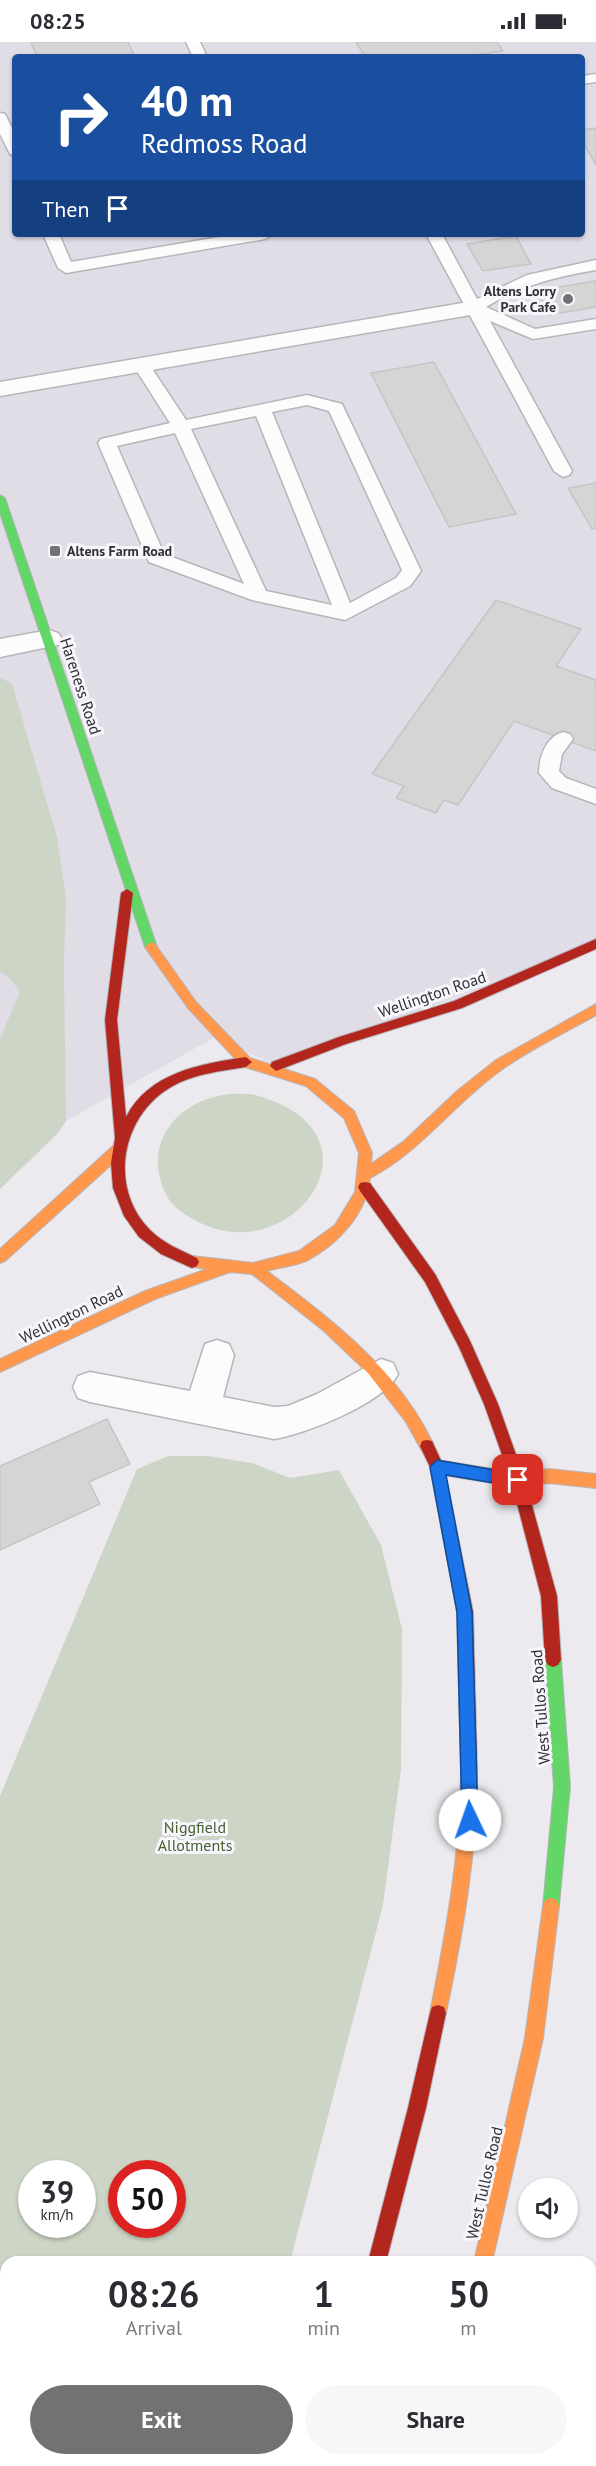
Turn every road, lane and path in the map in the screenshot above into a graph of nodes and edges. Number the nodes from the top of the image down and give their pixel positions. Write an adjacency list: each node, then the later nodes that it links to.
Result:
1 (2, 126): 2 (lane)
2 (12, 145)
3 (52, 237): 4 (lane)
4 (247, 237)
5 (436, 237): 7 (lane)
6 (596, 265): 7 (lane)
7 (474, 308): 8 (lane); 9 (street); 13 (lane)
8 (596, 324)
9 (141, 365): 10 (street); 12 (lane)
10 (0, 389)
11 (262, 409): 12 (lane); 16 (lane); 16 (lane)
12 (181, 426): 15 (lane); 15 (lane)
13 (563, 471)
14 (0, 498): 17 (main road, Hareness Road)
15 (260, 596): 16 (lane)
16 (345, 614)
17 (49, 639): 18 (street); 21 (main road, Hareness Road)
18 (0, 648)
19 (563, 739): 20 (lane)
20 (596, 796)
21 (128, 884): 24 (main road, Hareness Road); 26 (main road, Hareness Road)
22 (596, 944): 25 (main road, Wellington Road)
23 (596, 1009): 28 (main road)
24 (246, 1062): 25 (main road); 26 (main road)
25 (276, 1066): 28 (main road)
26 (122, 1136): 27 (main road)
27 (118, 1150): 29 (main road); 30 (main road)
28 (366, 1180): 31 (main road); 38 (main road, West Tullos Road)
29 (0, 1257)
30 (225, 1269): 31 (main road); 33 (main road, Wellington Road)
31 (255, 1269): 34 (main road)
32 (217, 1355): 36 (street)
33 (0, 1366)
34 (381, 1374): 36 (street); 37 (main road)
35 (90, 1387): 36 (street)
36 (202, 1410)
37 (437, 1467): 38 (main road); 40 (main road)
38 (518, 1480): 39 (main road); 41 (main road, West Tullos Road)
39 (596, 1481)
40 (379, 2256)
41 (484, 2256)

